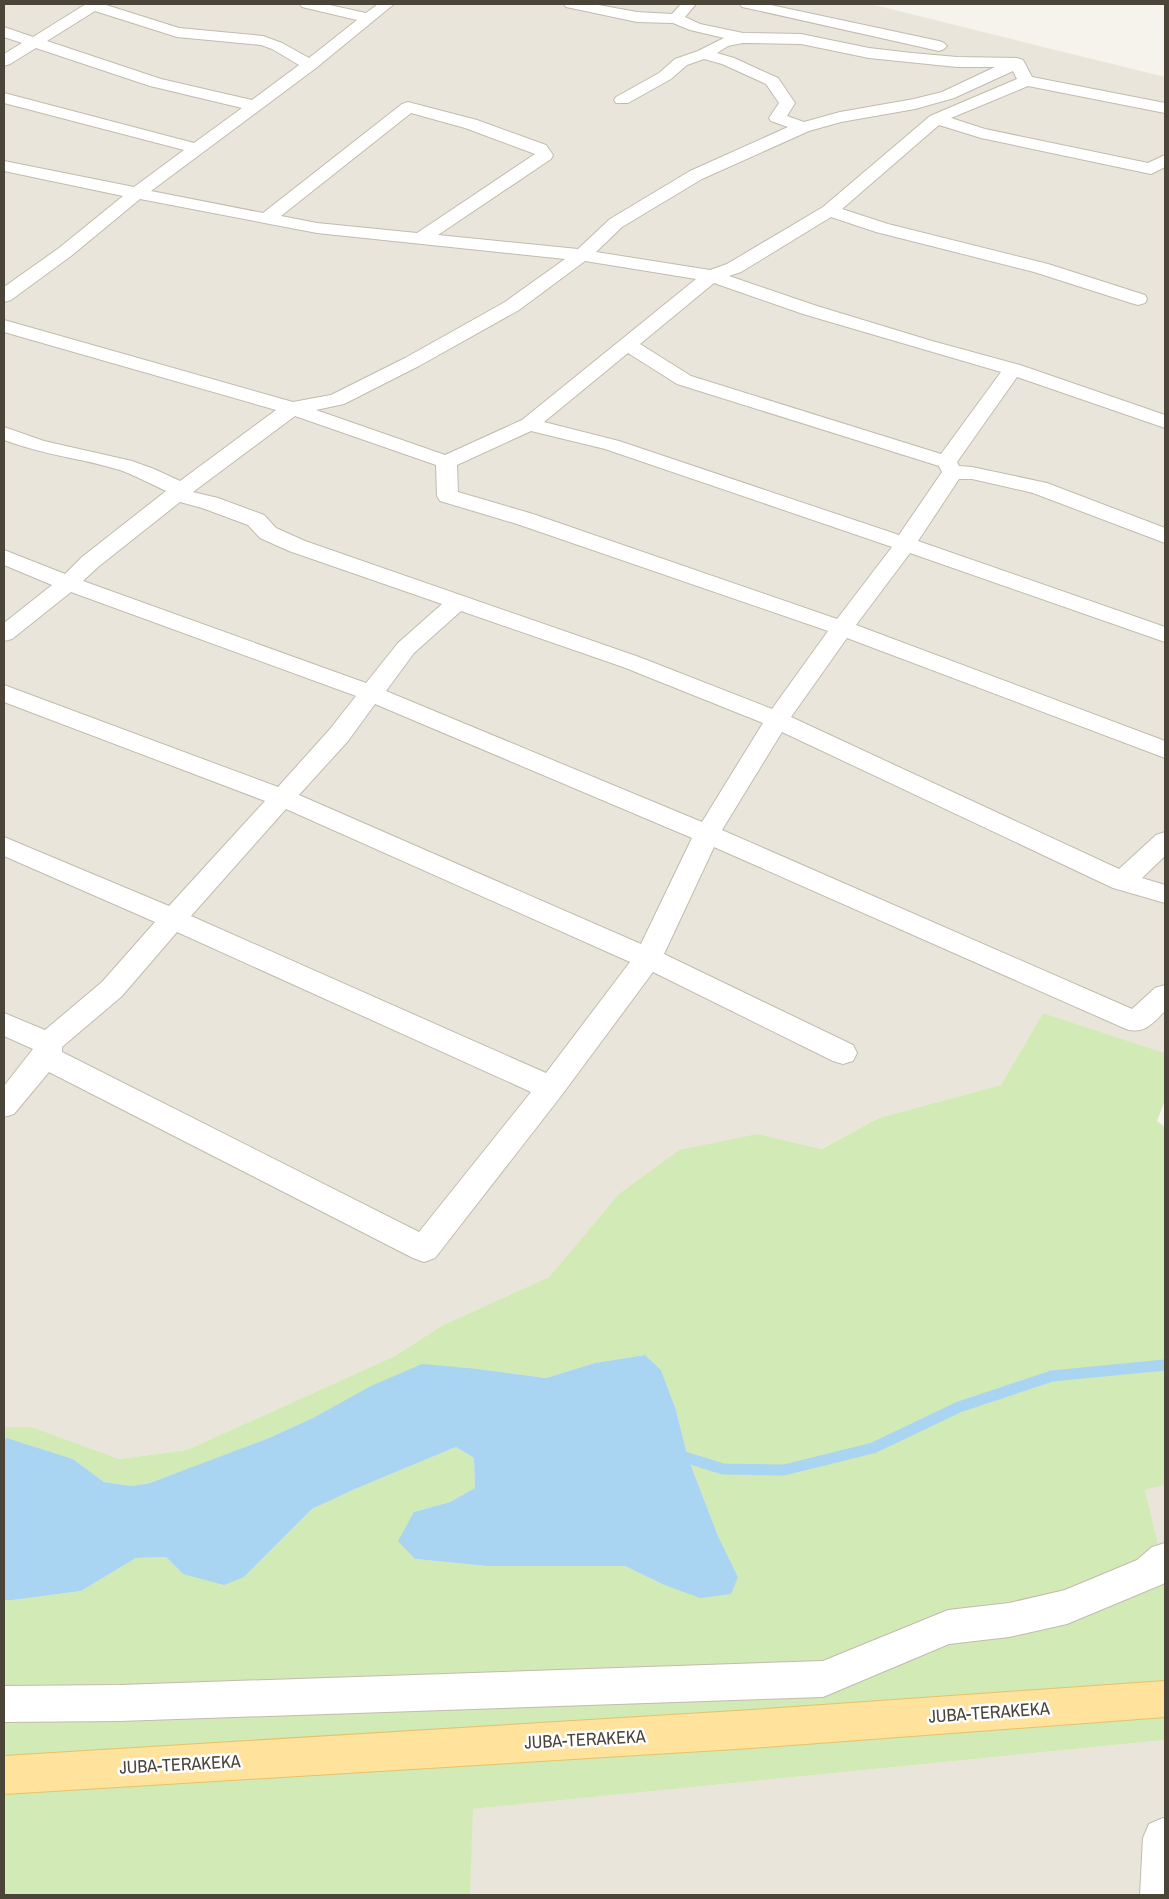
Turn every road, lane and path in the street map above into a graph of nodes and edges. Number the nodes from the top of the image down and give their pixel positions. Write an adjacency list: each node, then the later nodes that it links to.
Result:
1 (307, 4): 7 (street)
2 (387, 4): 7 (street)
3 (571, 4): 8 (street)
4 (689, 4): 8 (street)
5 (747, 4): 14 (street)
6 (95, 5): 11 (street); 15 (street)
7 (368, 18): 15 (street)
8 (676, 19): 10 (street)
9 (4, 32): 11 (street)
10 (743, 38): 12 (street); 14 (street)
11 (34, 42): 13 (street); 19 (street)
12 (704, 54): 18 (street); 22 (street)
13 (4, 61)
14 (1017, 63): 16 (street); 22 (street)
15 (310, 65): 19 (street)
16 (1026, 81): 20 (street); 21 (street)
17 (4, 98): 23 (street)
18 (622, 100)
19 (255, 106): 23 (street)
20 (1165, 108)
21 (936, 119): 24 (street); 27 (street)
22 (803, 127): 30 (street)
23 (196, 148): 26 (street)
24 (1165, 160)
25 (4, 166): 26 (street)
26 (137, 193): 28 (street); 32 (street)
27 (829, 211): 31 (street); 33 (street)
28 (267, 218): 29 (street); 29 (street)
29 (421, 238): 30 (street)
30 (582, 255): 31 (street); 37 (street)
31 (711, 276): 35 (street); 36 (street)
32 (4, 296)
33 (1138, 299)
34 (4, 326): 37 (street)
35 (628, 344): 39 (street); 42 (street)
36 (1013, 369): 38 (street); 42 (street)
37 (292, 408): 41 (street); 43 (street)
38 (1165, 422)
39 (530, 424): 41 (street); 45 (street)
40 (4, 433): 43 (street)
41 (446, 462): 49 (street)
42 (950, 467): 44 (street); 45 (street)
43 (178, 492): 47 (street); 48 (street)
44 (1165, 536)
45 (905, 544): 49 (street); 51 (street)
46 (4, 557): 47 (street)
47 (68, 583): 50 (street); 53 (street)
48 (459, 601): 53 (street); 54 (street)
49 (842, 628): 54 (street); 55 (street)
50 (4, 634)
51 (1165, 635)
52 (4, 693): 56 (street)
53 (370, 693): 56 (street); 57 (street)
54 (777, 720): 57 (street); 60 (street)
55 (1165, 750)
56 (283, 798): 62 (street); 63 (street)
57 (707, 834): 63 (street); 64 (street)
58 (1165, 841): 60 (street)
59 (4, 846): 62 (street)
60 (1122, 881): 61 (street)
61 (1165, 896)
62 (173, 919): 66 (street); 68 (street)
63 (648, 958): 67 (street); 68 (street)
64 (1165, 995)
65 (4, 1024): 66 (street)
66 (47, 1048): 68 (street); 69 (street)
67 (843, 1053)
68 (551, 1088)
69 (4, 1106)
70 (1165, 1560): 72 (street)
71 (1165, 1699): 73 (main road, JUBA-TERAKEKA)
72 (4, 1704)
73 (4, 1775)
74 (1163, 1838): 75 (street)
75 (1160, 1895)

